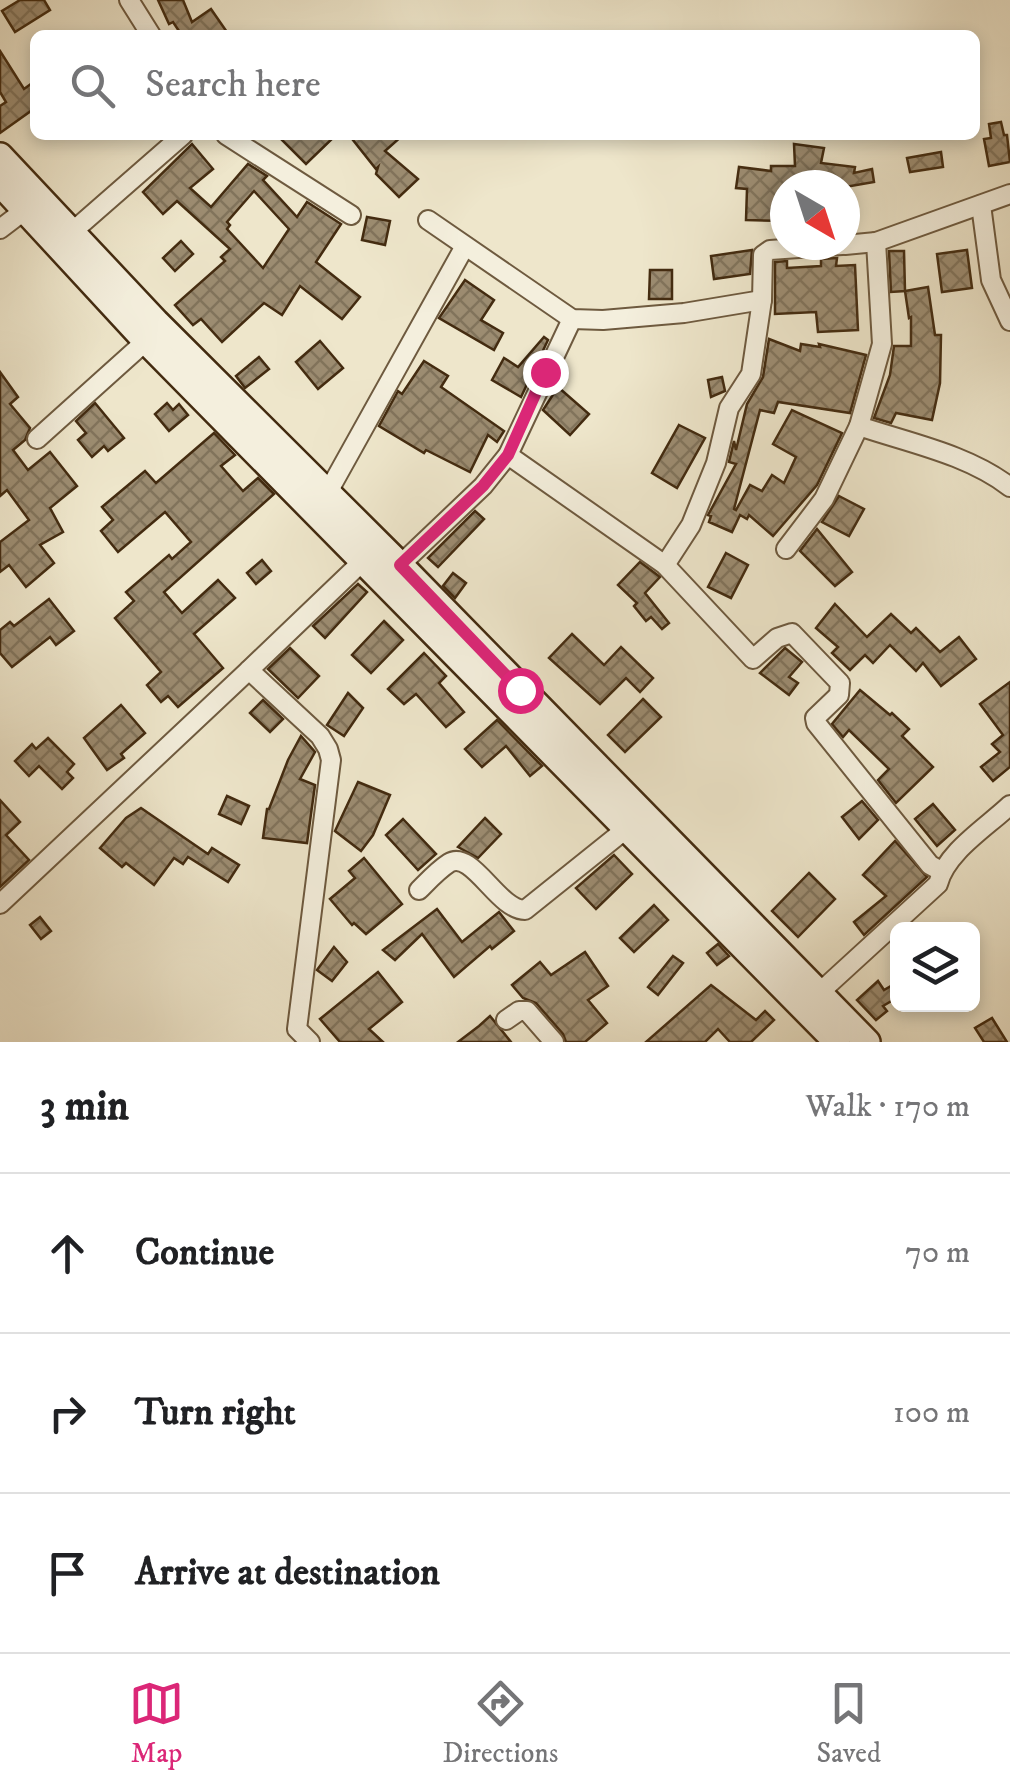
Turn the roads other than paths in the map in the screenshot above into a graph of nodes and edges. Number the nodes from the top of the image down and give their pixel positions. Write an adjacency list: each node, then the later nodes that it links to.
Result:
1 (129, 0): 2 (street)
2 (147, 30)
3 (177, 140): 13 (street)
4 (234, 140): 10 (street)
5 (0, 156): 13 (street)
6 (0, 183): 9 (street)
7 (1010, 194): 8 (street)
8 (981, 205): 14 (street); 20 (street)
9 (25, 210): 12 (street); 21 (street)
10 (352, 215)
11 (428, 220): 16 (street)
12 (0, 230)
13 (72, 232): 26 (street)
14 (876, 242): 15 (street); 22 (street)
15 (860, 243)
16 (465, 246): 19 (street); 26 (street)
17 (770, 250): 18 (street)
18 (762, 300): 19 (street); 30 (street)
19 (572, 320): 24 (street)
20 (1010, 321)
21 (146, 341): 23 (street); 28 (street)
22 (859, 426): 25 (street); 27 (street)
23 (37, 438)
24 (508, 455): 29 (street); 30 (street)
25 (1010, 487)
26 (328, 492): 29 (street)
27 (786, 549)
28 (364, 560): 31 (street); 33 (street)
29 (400, 565): 37 (street)
30 (665, 565): 34 (street)
31 (249, 670): 36 (street); 39 (street)
32 (1010, 805): 34 (street)
33 (626, 829): 35 (street); 41 (street)
34 (941, 871): 37 (street)
35 (418, 890)
36 (0, 904)
37 (819, 993): 42 (street)
38 (506, 1020): 40 (street)
39 (300, 1038)
40 (554, 1042)
41 (838, 1042)
42 (867, 1042)

